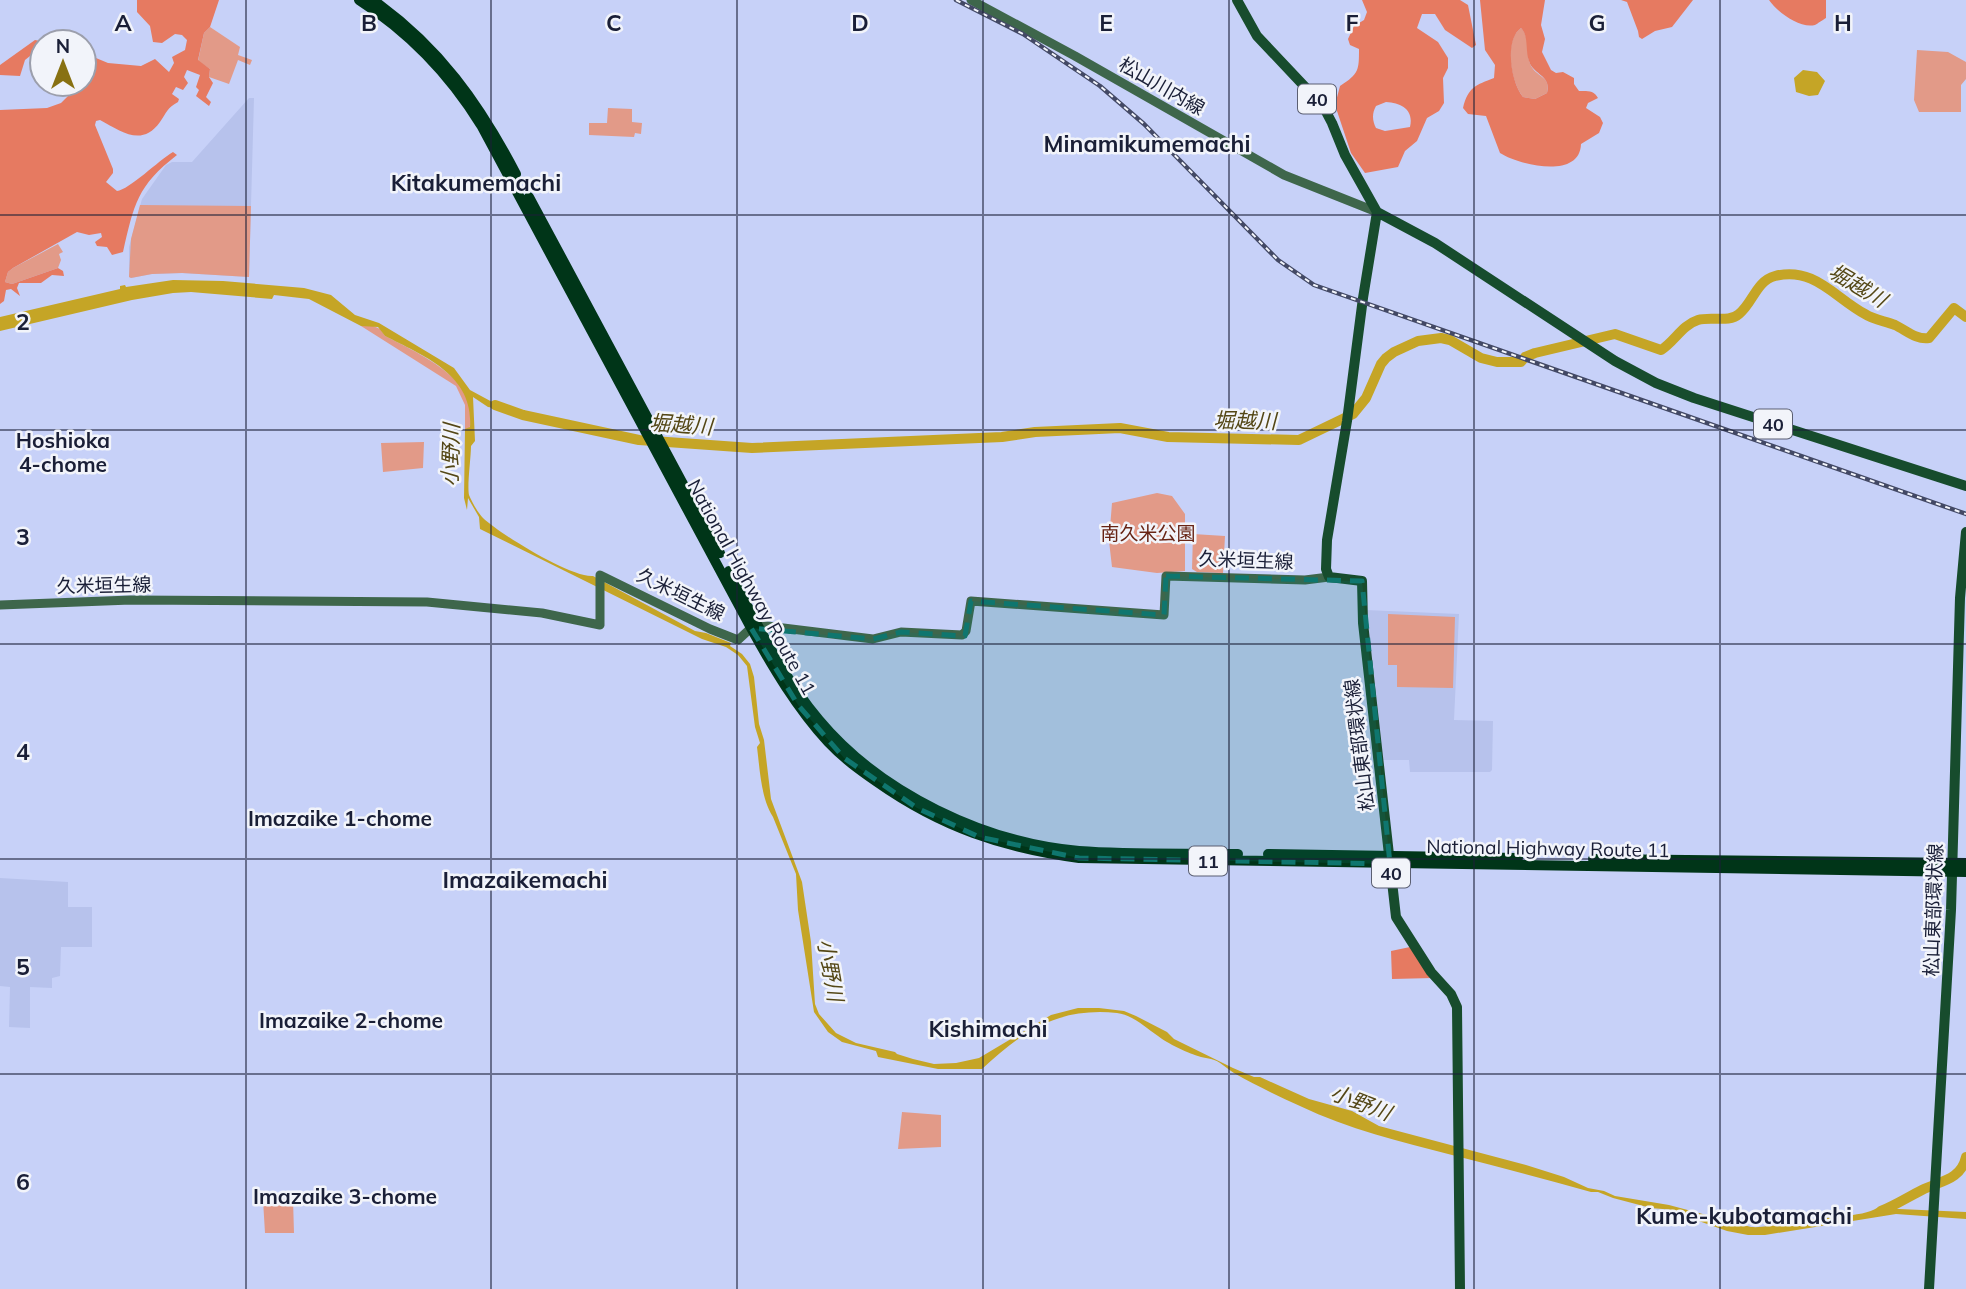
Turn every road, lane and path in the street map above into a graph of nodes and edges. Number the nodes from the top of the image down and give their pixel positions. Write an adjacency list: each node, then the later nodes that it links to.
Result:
1 (359, 0): 6 (highway, National Highway Route 11 / 11)
2 (373, 0): 6 (highway, National Highway Route 11 / 11)
3 (971, 0): 5 (main road, 松山川内線)
4 (1237, 0): 5 (main road, 40)
5 (1377, 212): 7 (main road, 40); 9 (main road)
6 (655, 441): 11 (highway, National Highway Route 11 / 11)
7 (1966, 486)
8 (1966, 532): 14 (main road, 松山東部環状線)
9 (1329, 577): 11 (main road, 久米垣生線); 12 (main road, 松山東部環状線 / 40)
10 (0, 605): 11 (main road, 久米垣生線)
11 (755, 627): 12 (highway, National Highway Route 11 / 11)
12 (1390, 860): 14 (highway, National Highway Route 11 / 11); 16 (main road, 松山東部環状線 / 40)
13 (1966, 863): 14 (highway, National Highway Route 11 / 11)
14 (1952, 867): 15 (highway, National Highway Route 11 / 11); 17 (main road, 松山東部環状線)
15 (1966, 872)
16 (1460, 1289)
17 (1928, 1289)

